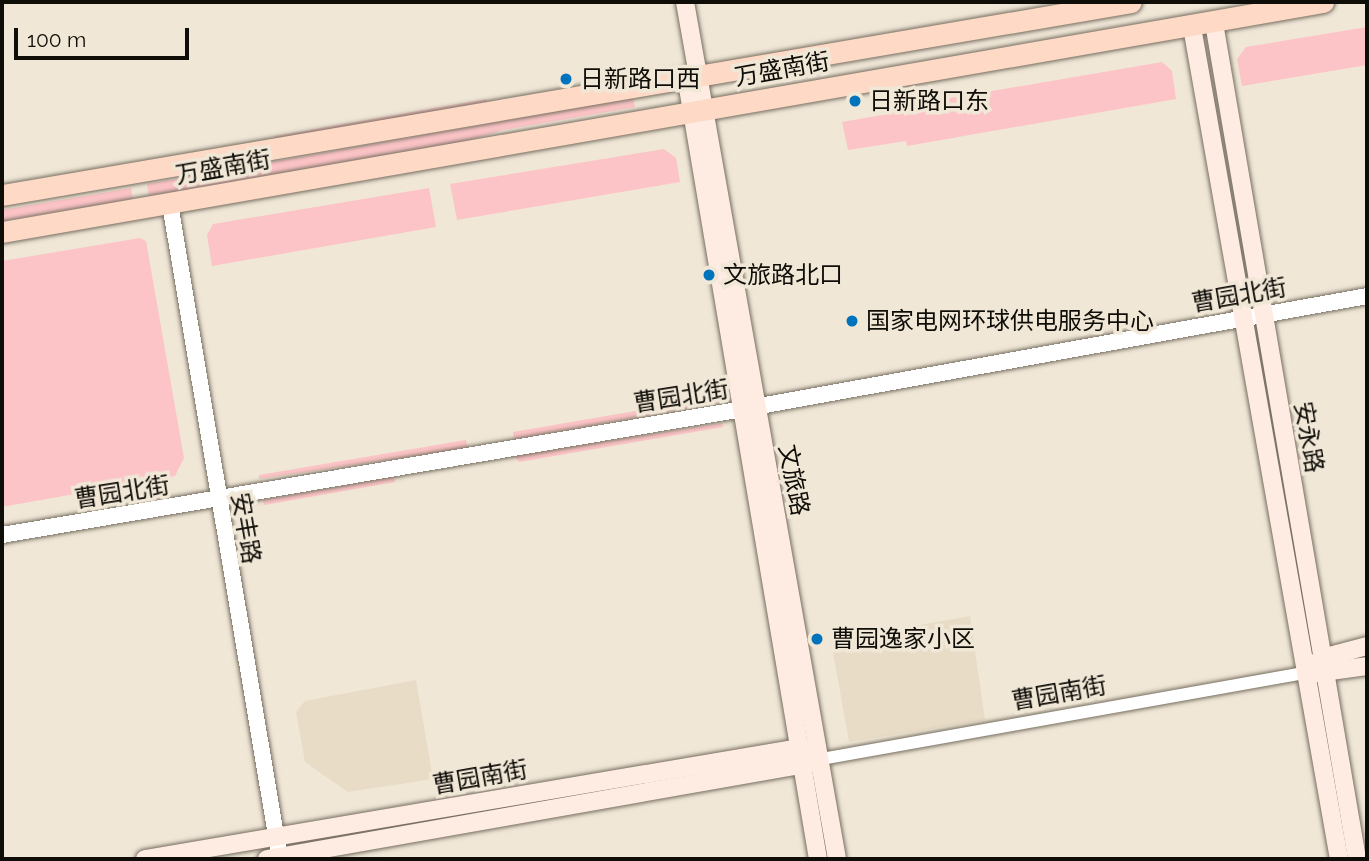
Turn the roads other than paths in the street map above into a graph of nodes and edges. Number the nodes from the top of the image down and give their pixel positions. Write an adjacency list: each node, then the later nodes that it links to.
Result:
1 (674, 2): 7 (main road)
2 (685, 2): 7 (main road)
3 (1131, 2): 7 (main road, 万盛南街)
4 (1323, 2): 5 (main road, 万盛南街)
5 (1214, 23): 6 (main road, 万盛南街); 13 (main road, 安永路)
6 (1192, 27): 8 (main road, 万盛南街); 14 (main road, 安永路)
7 (692, 77): 8 (main road, 文旅路); 9 (main road, 万盛南街)
8 (698, 110): 10 (main road, 万盛南街); 15 (main road, 文旅路)
9 (2, 195)
10 (170, 204): 11 (main road, 万盛南街); 16 (street, 安丰路)
11 (2, 232)
12 (1367, 296): 13 (street, 曹园北街)
13 (1263, 313): 14 (street, 曹园北街); 19 (main road, 安永路)
14 (1243, 317): 15 (street, 曹园北街); 21 (main road, 安永路)
15 (749, 407): 16 (street, 曹园北街); 22 (main road, 文旅路); 23 (main road, 文旅路)
16 (218, 500): 17 (street, 曹园北街); 25 (street, 安丰路)
17 (2, 535)
18 (1367, 646): 19 (main road, 曹园南街)
19 (1324, 665): 20 (main road, 曹园南街); 21 (main road, 曹园南街); 31 (main road, 安永路)
20 (1367, 666)
21 (1306, 673): 23 (street, 曹园南街); 30 (main road, 安永路)
22 (799, 748): 23 (main road); 24 (main road, 文旅路); 25 (main road, 曹园南街)
23 (821, 759): 24 (main road, 曹园南街); 29 (main road, 文旅路)
24 (802, 766): 27 (main road, 曹园南街); 28 (main road, 文旅路)
25 (276, 837): 26 (main road, 曹园南街); 27 (street, 安丰路)
26 (145, 859)
27 (275, 859)
28 (818, 859)
29 (837, 859)
30 (1339, 859)
31 (1357, 859)

